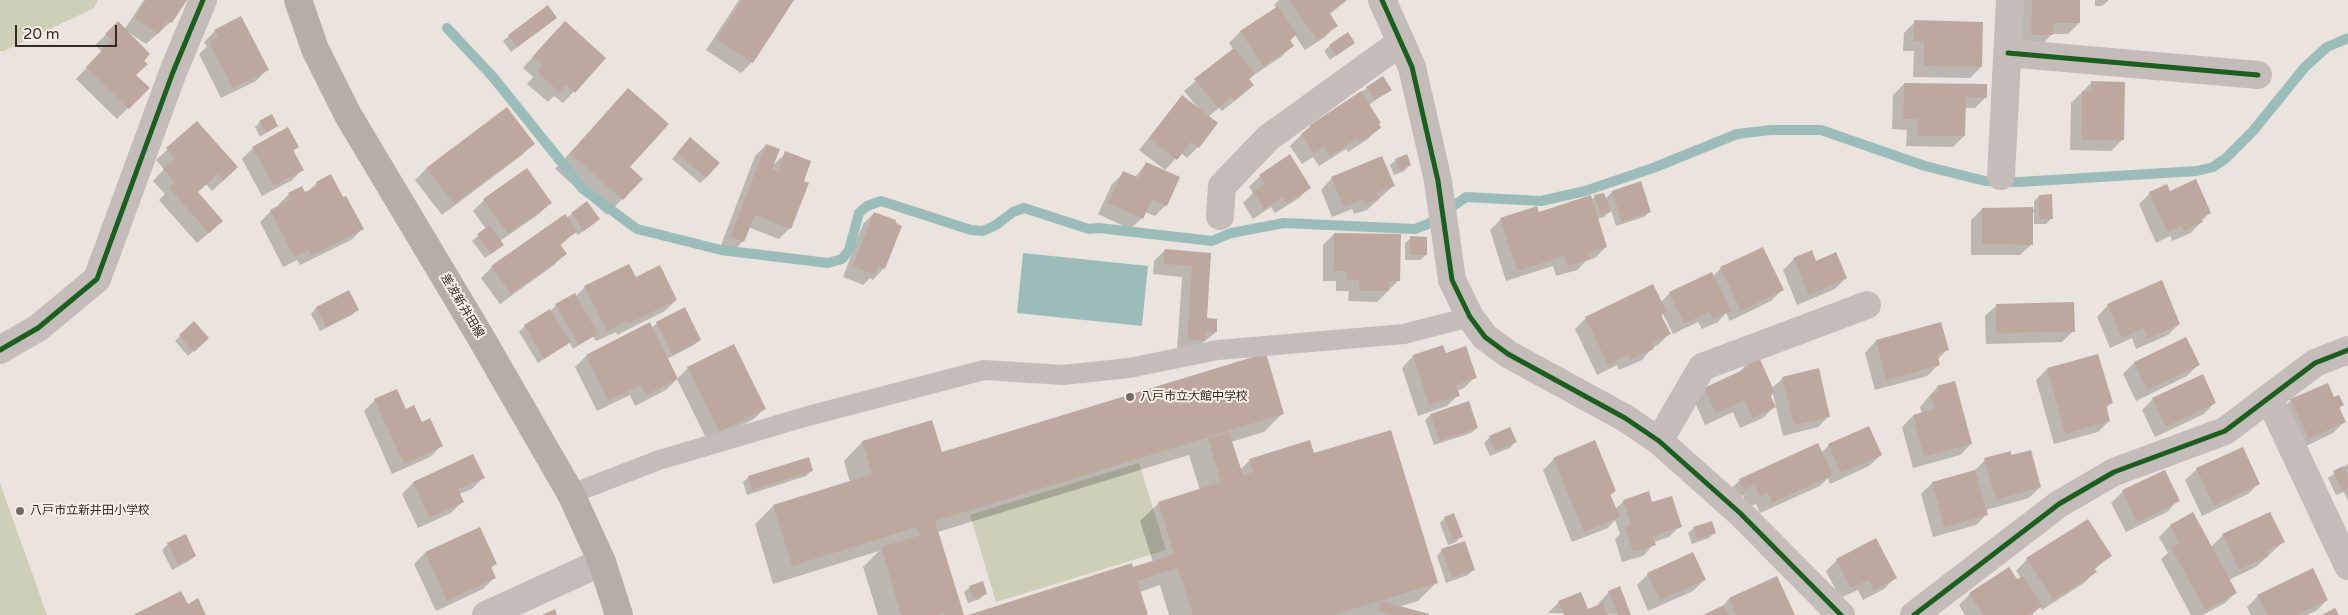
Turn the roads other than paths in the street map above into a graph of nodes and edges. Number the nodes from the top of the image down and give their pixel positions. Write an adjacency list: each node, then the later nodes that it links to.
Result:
1 (203, 0): 12 (street)
2 (298, 0): 16 (main road, 差波新井田線)
3 (1382, 0): 5 (street)
4 (2010, 0): 6 (street)
5 (1401, 42): 9 (street); 11 (street)
6 (2008, 53): 7 (street); 8 (street)
7 (2258, 76)
8 (2001, 176)
9 (1220, 216)
10 (1867, 305): 15 (street)
11 (1470, 317): 15 (street); 16 (lane)
12 (0, 350)
13 (2348, 350): 14 (street)
14 (2269, 398): 18 (street); 22 (street)
15 (1659, 441): 21 (street)
16 (571, 494): 17 (main road, 差波新井田線)
17 (602, 562): 19 (street); 20 (main road, 差波新井田線)
18 (2348, 566)
19 (486, 615)
20 (619, 615)
21 (1841, 615)
22 (1914, 615)

